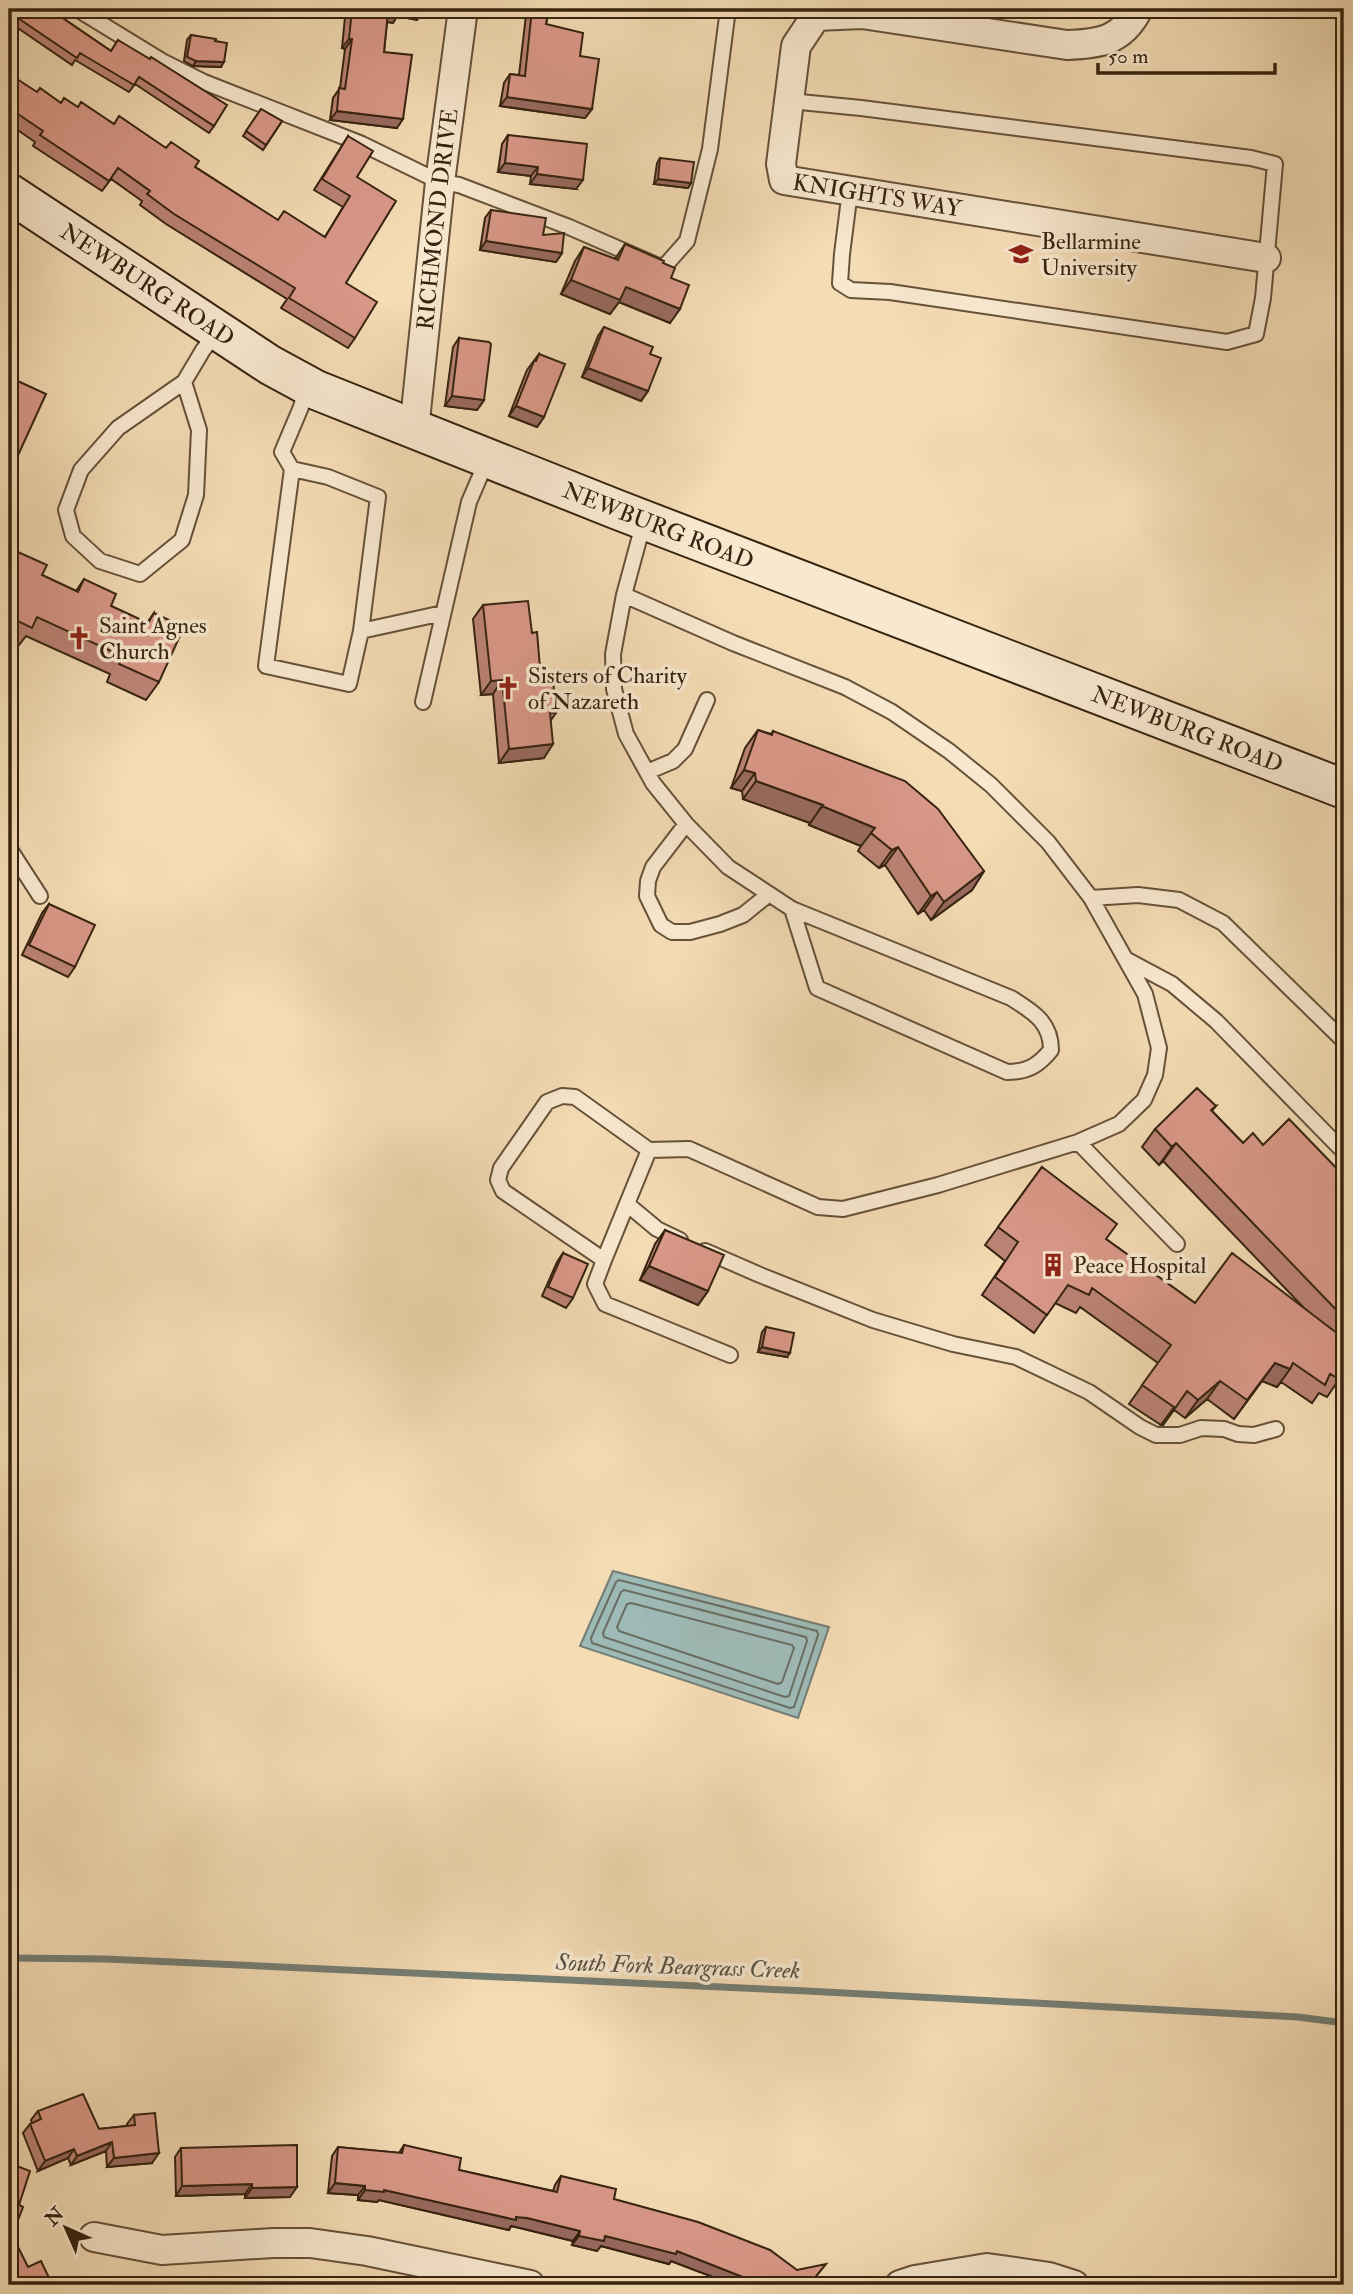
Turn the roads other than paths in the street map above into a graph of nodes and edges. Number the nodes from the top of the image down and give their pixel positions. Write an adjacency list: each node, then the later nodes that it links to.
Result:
1 (77, 9): 7 (lane)
2 (463, 9): 7 (street, RICHMOND DRIVE)
3 (728, 9): 7 (lane)
4 (1138, 9): 5 (street, KNIGHTS WAY)
5 (983, 21): 6 (street, KNIGHTS WAY)
6 (790, 101): 8 (street, KNIGHTS WAY); 10 (lane)
7 (440, 182): 14 (street, RICHMOND DRIVE)
8 (850, 191): 10 (street, KNIGHTS WAY); 10 (lane)
9 (9, 193): 11 (main road, NEWBURG ROAD)
10 (1266, 258)
11 (217, 331): 12 (lane); 13 (main road, NEWBURG ROAD)
12 (184, 382): 12 (lane)
13 (306, 385): 14 (main road, NEWBURG ROAD); 16 (lane)
14 (414, 430): 15 (main road, NEWBURG ROAD)
15 (487, 459): 17 (main road, NEWBURG ROAD); 19 (lane)
16 (292, 469): 20 (lane); 20 (lane)
17 (645, 519): 18 (lane); 24 (main road, NEWBURG ROAD)
18 (624, 595): 23 (lane); 29 (lane)
19 (443, 613): 20 (lane); 22 (lane)
20 (361, 631)
21 (707, 700): 23 (lane)
22 (423, 702)
23 (647, 772): 25 (lane)
24 (1344, 789)
25 (686, 824): 27 (lane); 27 (lane)
26 (9, 848): 28 (lane)
27 (769, 894): 30 (lane)
28 (40, 896)
29 (1091, 898): 31 (lane); 32 (lane)
30 (792, 909): 30 (lane)
31 (1125, 959): 33 (lane); 35 (lane)
32 (1344, 1041)
33 (1078, 1142): 34 (lane); 37 (lane)
34 (649, 1150): 36 (lane); 38 (lane)
35 (1344, 1152)
36 (627, 1204): 38 (lane); 40 (lane)
37 (1177, 1244)
38 (604, 1260): 39 (lane)
39 (730, 1355)
40 (1276, 1429)
41 (94, 2237): 42 (street)
42 (530, 2285)
43 (900, 2285): 44 (street)
44 (1074, 2285)

